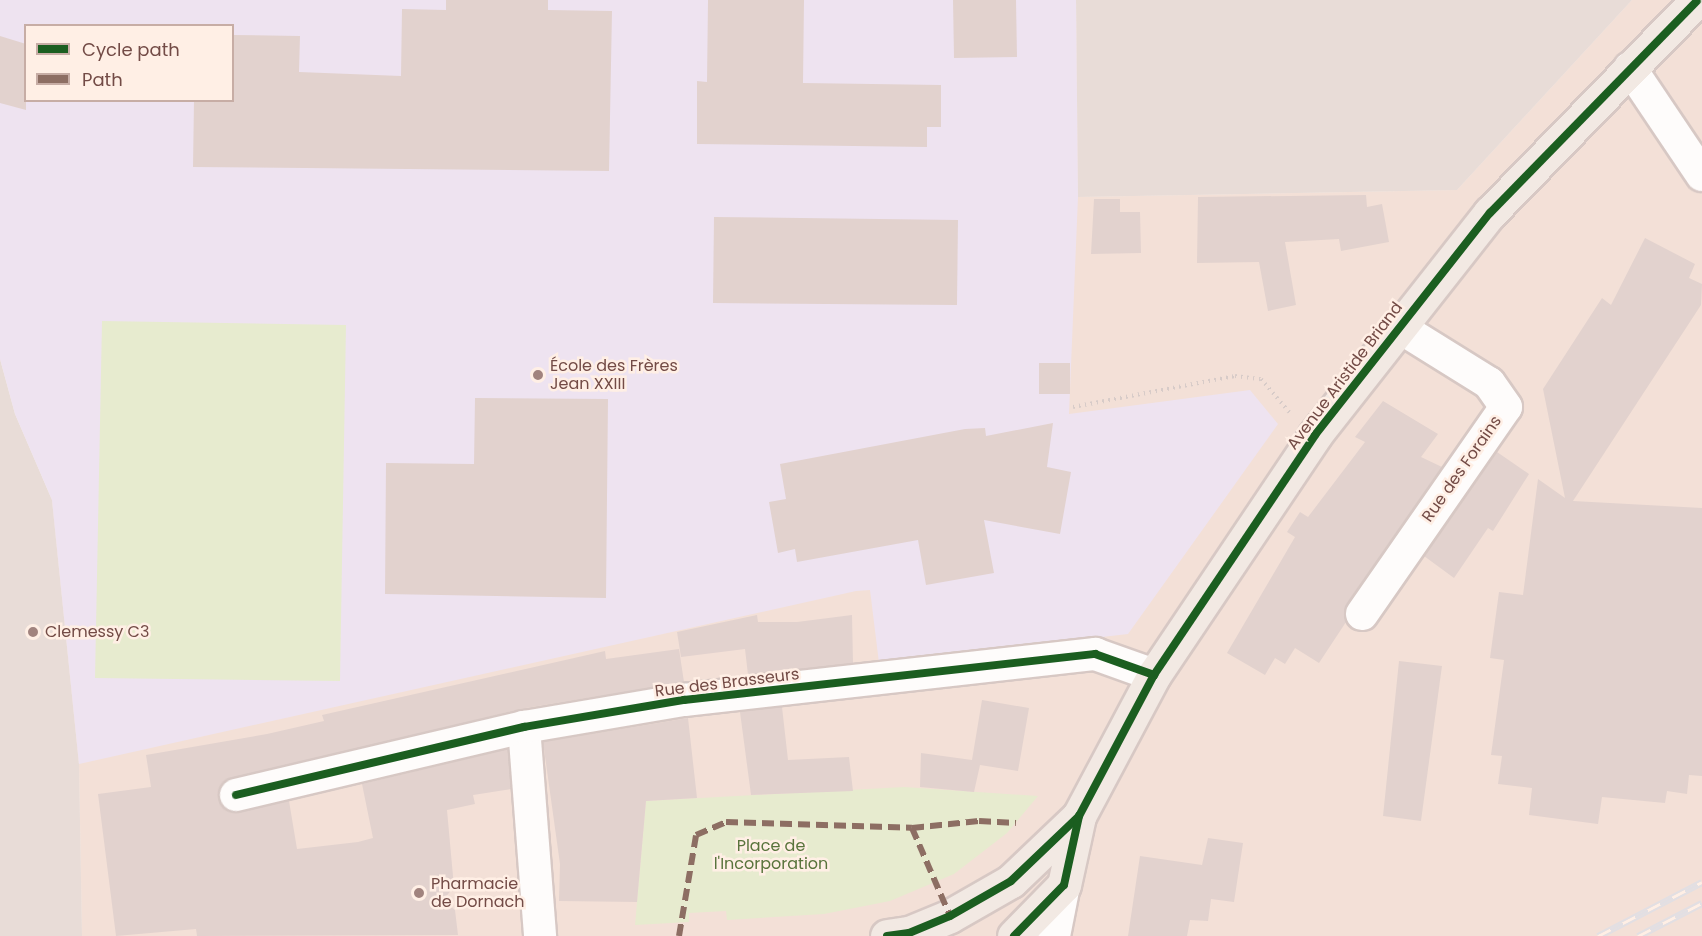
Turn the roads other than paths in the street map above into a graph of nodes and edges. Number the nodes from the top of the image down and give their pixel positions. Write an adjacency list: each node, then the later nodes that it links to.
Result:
1 (1697, 0): 2 (main road, Avenue Aristide Briand); 3 (main road, Avenue Aristide Briand)
2 (1702, 2)
3 (1630, 68): 4 (street); 5 (main road, Avenue Aristide Briand)
4 (1702, 175)
5 (1399, 327): 6 (street, Rue des Forains); 7 (main road, Avenue Aristide Briand)
6 (1362, 614)
7 (1154, 675): 8 (street, Rue des Brasseurs); 10 (main road, Avenue Aristide Briand)
8 (524, 727): 9 (street, Rue des Brasseurs); 13 (street)
9 (236, 795)
10 (1079, 816): 11 (main road, Avenue Aristide Briand); 12 (main road, Avenue Aristide Briand)
11 (1064, 885): 14 (main road); 15 (street)
12 (902, 935)
13 (540, 936)
14 (1014, 936)
15 (1054, 936)

